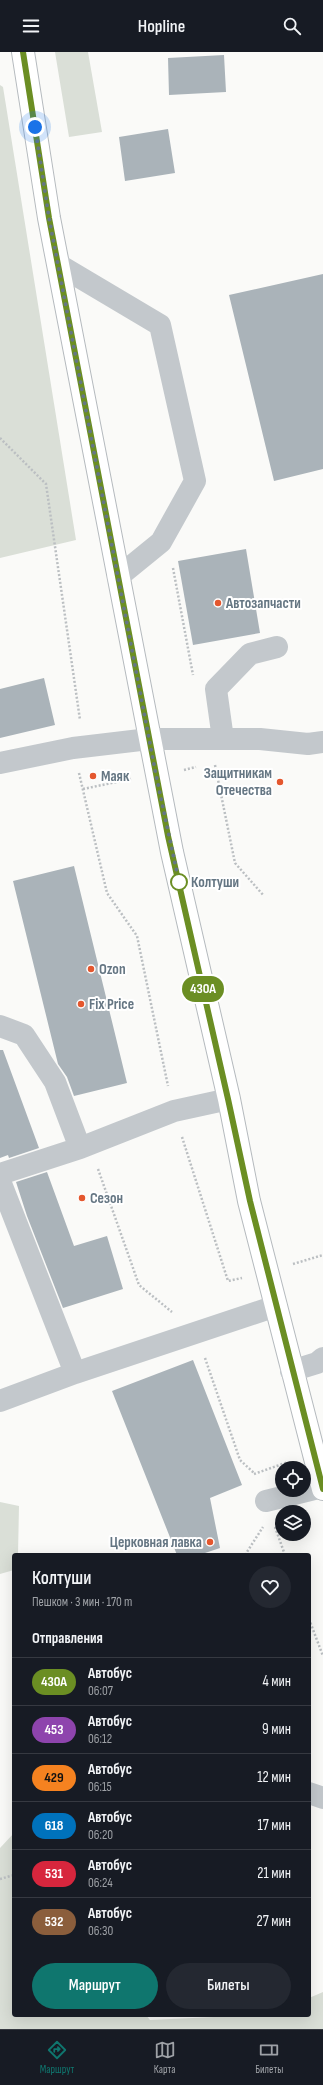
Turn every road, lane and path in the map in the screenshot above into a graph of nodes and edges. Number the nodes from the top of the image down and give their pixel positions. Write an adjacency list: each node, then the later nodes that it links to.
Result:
1 (23, 52): 2 (main road)
2 (59, 265): 4 (main road); 4 (street)
3 (0, 438): 9 (path)
4 (118, 577): 6 (main road)
5 (277, 647): 7 (street)
6 (149, 739): 7 (street); 9 (street); 12 (main road)
7 (223, 739): 8 (street)
8 (323, 742)
9 (78, 747): 10 (street); 13 (path)
10 (0, 763)
11 (0, 1026): 14 (street)
12 (228, 1099): 13 (street); 18 (main road)
13 (174, 1111): 14 (street); 18 (path)
14 (85, 1146): 15 (street); 20 (path)
15 (0, 1174)
16 (0, 1181): 23 (street)
17 (323, 1255): 18 (path)
18 (267, 1271): 19 (main road)
19 (276, 1306): 20 (street); 22 (main road)
20 (196, 1332): 23 (street); 25 (path)
21 (323, 1358): 22 (street)
22 (291, 1371): 26 (main road)
23 (75, 1373): 24 (street)
24 (0, 1401)
25 (254, 1473)
26 (323, 1488): 27 (street)
27 (267, 1512): 28 (path)
28 (246, 1553)
29 (311, 1624): 30 (path)
30 (323, 1656)
31 (311, 1794): 32 (street)
32 (323, 1798)
33 (12, 1876): 34 (path)
34 (0, 1879)

